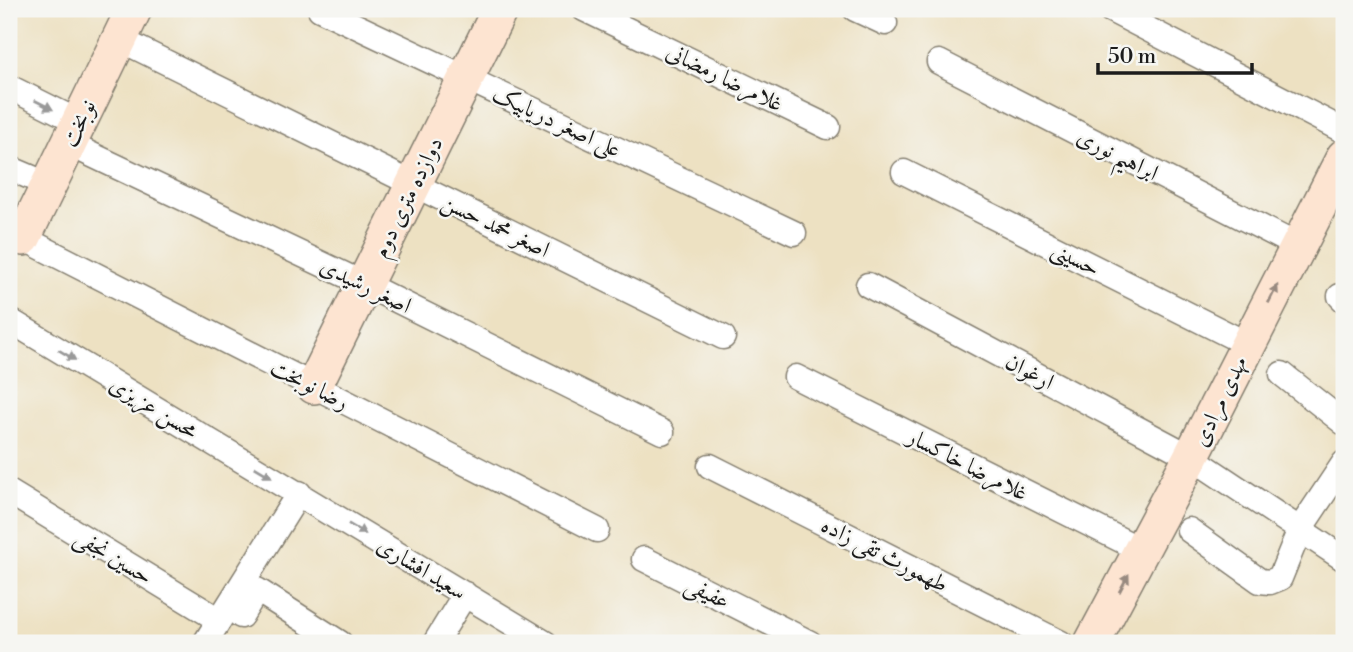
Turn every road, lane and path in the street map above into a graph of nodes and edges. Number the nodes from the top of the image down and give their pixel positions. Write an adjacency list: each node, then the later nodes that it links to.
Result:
1 (320, 9): 9 (street, علی اصغر دریابیک)
2 (500, 9): 9 (street, دوازده متری دوم)
3 (584, 9): 11 (street, غلامرضا رمضانی)
4 (855, 9): 6 (street)
5 (1109, 9): 12 (street)
6 (885, 23)
7 (126, 24): 13 (street, نوبخت); 17 (street, اصغر محمد حسن)
8 (939, 62): 22 (street, ابراهیم نوری)
9 (466, 78): 17 (street, دوازده متری دوم); 20 (street, علی اصغر دریابیک)
10 (9, 87): 13 (street, اصغر رشیدی, one-way to 13)
11 (828, 127)
12 (1344, 131)
13 (74, 133): 18 (street, نوبخت); 23 (street, اصغر رشیدی)
14 (1344, 157): 19 (street, مهدی مرادی)
15 (9, 167): 18 (street)
16 (904, 172): 27 (street, حسینی)
17 (413, 184): 23 (street, دوازده متری دوم); 26 (street, اصغر محمد حسن)
18 (49, 185): 21 (street, نوبخت)
19 (1335, 199): 22 (street, مهدی مرادی)
20 (794, 233)
21 (23, 238): 30 (street, رضا نوبخت)
22 (1298, 246): 27 (street, مهدی مرادی, one-way to 22)
23 (364, 284): 30 (street, دوازده متری دوم); 32 (street, اصغر رشیدی)
24 (868, 285): 33 (street, ارغوان)
25 (9, 320): 37 (street, محسن عزیزی, one-way to 37)
26 (723, 337)
27 (1247, 345): 33 (street, مهدی مرادی)
28 (1282, 374): 31 (street)
29 (796, 377): 41 (street, غلامرضا خاکسار)
30 (314, 386): 39 (street, رضا نوبخت)
31 (1344, 423)
32 (662, 432)
33 (1191, 457): 38 (street, ارغوان); 41 (street, مهدی مرادی)
34 (1344, 463): 38 (street)
35 (710, 466): 51 (street, طهمورث تقی زاده)
36 (9, 492): 45 (street, حسین نجفی)
37 (299, 493): 44 (street, سعید افشاری, one-way to 44); 45 (street)
38 (1300, 529): 40 (street); 43 (street, ارغوان)
39 (597, 530)
40 (1189, 530)
41 (1141, 550): 52 (street, مهدی مرادی, one-way to 41)
42 (644, 559): 50 (street, عفیفی)
43 (1344, 559)
44 (465, 594): 48 (street); 49 (street, سعید افشاری)
45 (222, 632): 46 (street); 47 (street)
46 (205, 643)
47 (340, 643)
48 (435, 643)
49 (545, 643)
50 (810, 643)
51 (1061, 643)
52 (1092, 643)

